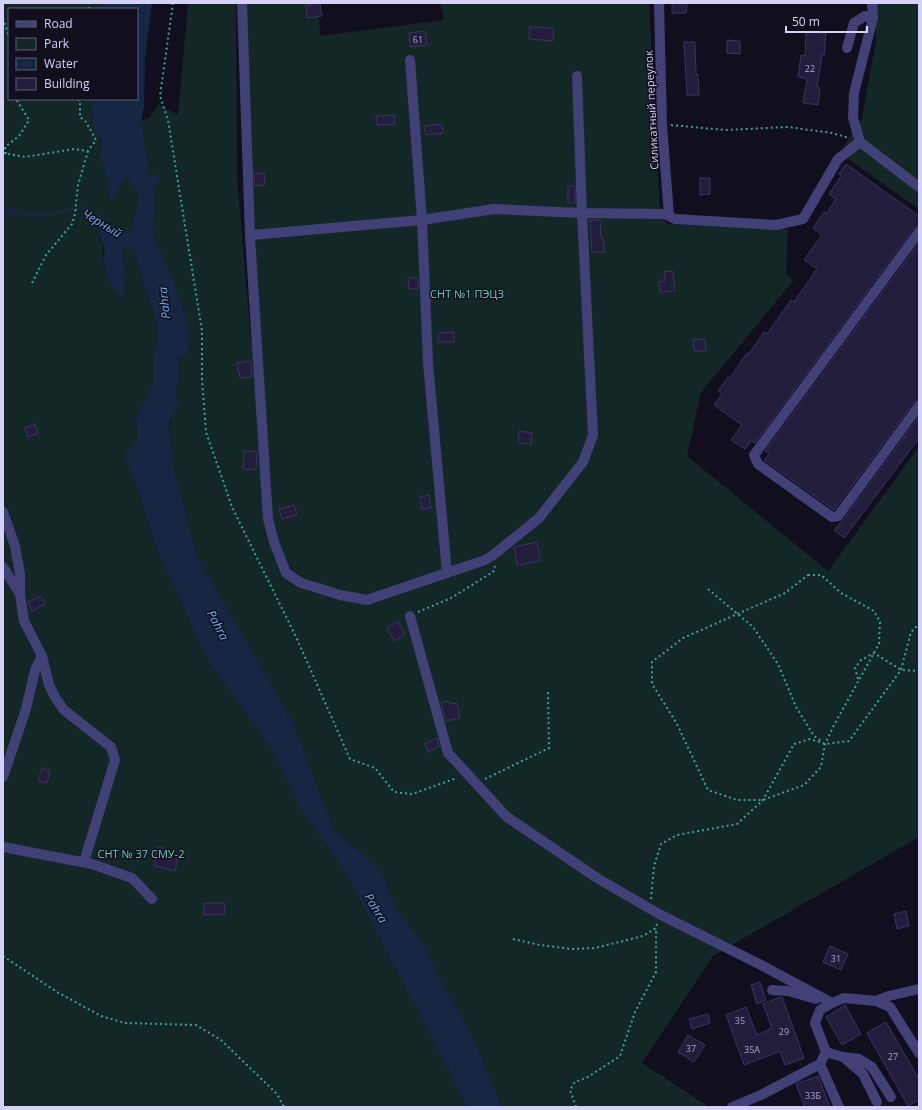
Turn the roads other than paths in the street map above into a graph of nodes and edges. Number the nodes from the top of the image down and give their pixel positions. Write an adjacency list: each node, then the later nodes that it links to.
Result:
1 (242, 3): 14 (street)
2 (659, 3): 11 (street, Силикатный переулок)
3 (872, 3): 4 (street)
4 (873, 18): 5 (street); 8 (street)
5 (847, 48)
6 (410, 60): 12 (street)
7 (577, 76): 10 (street)
8 (860, 142): 9 (street); 11 (street)
9 (919, 187)
10 (582, 213): 11 (street); 12 (street); 18 (street)
11 (669, 215)
12 (422, 220): 14 (street); 18 (street)
13 (919, 232): 15 (street)
14 (250, 235): 18 (street)
15 (919, 406)
16 (3, 512): 19 (street)
17 (3, 567): 19 (street)
18 (447, 573)
19 (20, 594): 21 (street)
20 (410, 616): 29 (street)
21 (42, 656): 22 (street); 24 (street)
22 (3, 777)
23 (3, 848): 24 (street)
24 (84, 862): 25 (street)
25 (152, 899)
26 (919, 989): 28 (street)
27 (772, 990): 29 (street)
28 (876, 1001): 29 (street); 31 (street)
29 (832, 1002): 30 (street)
30 (826, 1052): 32 (street); 33 (street)
31 (919, 1053)
32 (844, 1057): 34 (street); 35 (street)
33 (820, 1064): 36 (street); 37 (street)
34 (891, 1097)
35 (877, 1102)
36 (732, 1107)
37 (839, 1107)

